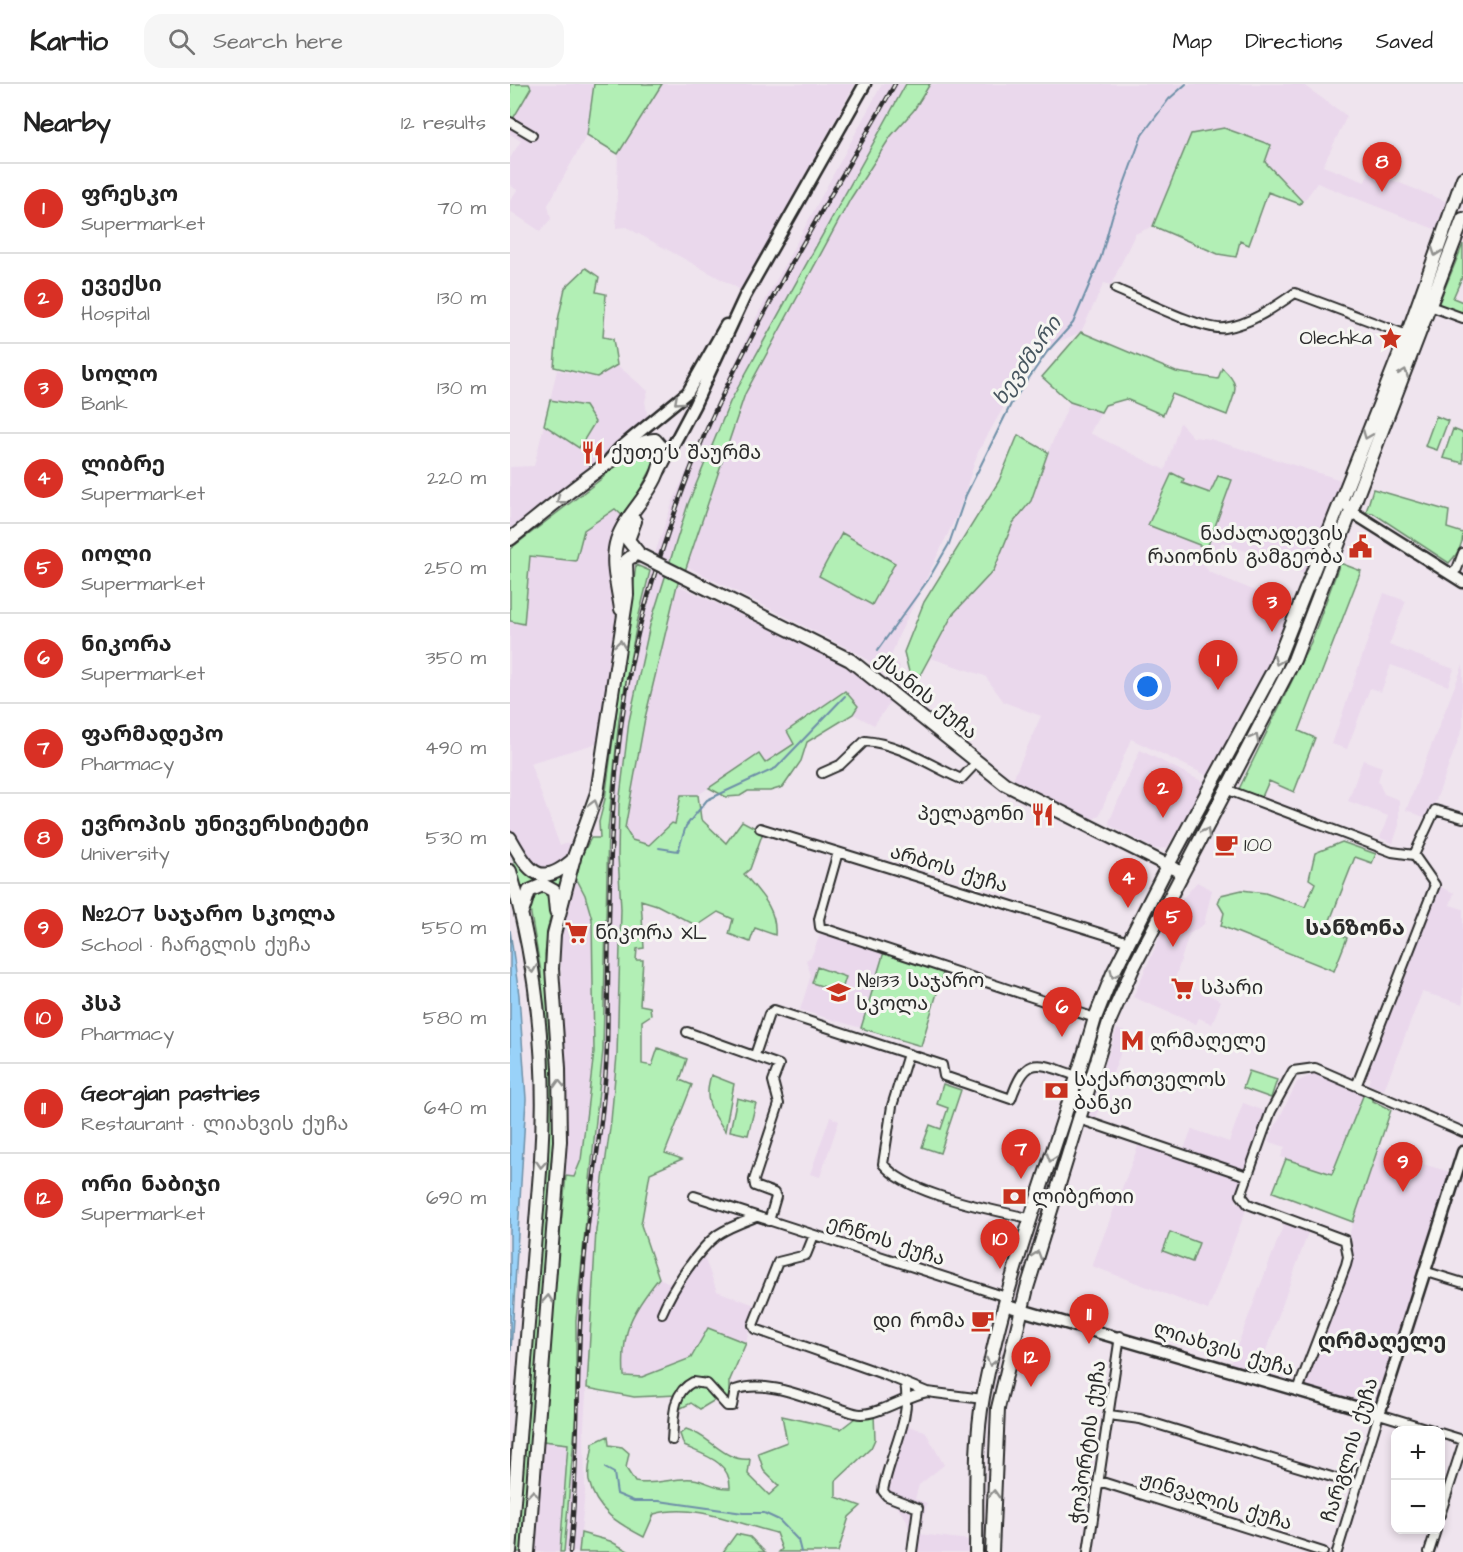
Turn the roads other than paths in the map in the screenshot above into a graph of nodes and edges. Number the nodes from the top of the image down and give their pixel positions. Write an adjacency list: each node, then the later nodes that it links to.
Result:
1 (865, 84): 8 (street)
2 (510, 122): 3 (street)
3 (532, 135)
4 (1463, 178): 5 (main road)
5 (1446, 222): 6 (street); 11 (main road, one-way to 11)
6 (1462, 224): 9 (main road)
7 (1116, 289): 11 (street)
8 (745, 296): 12 (street, one-way to 12); 13 (street)
9 (1430, 306): 10 (street); 16 (main road, one-way to 9)
10 (1463, 318)
11 (1407, 335): 14 (main road, one-way to 14)
12 (606, 464): 13 (main road); 17 (main road, one-way to 17)
13 (660, 470): 15 (main road)
14 (1340, 505): 16 (street); 32 (main road, one-way to 32)
15 (640, 506): 19 (main road); 22 (main road)
16 (1352, 512): 20 (street); 25 (main road, one-way to 16)
17 (510, 540)
18 (1463, 554): 20 (street)
19 (640, 555): 22 (main road); 23 (main road, ქსანის ქუჩა, bridge)
20 (1451, 574): 21 (street)
21 (1463, 582)
22 (623, 619): 31 (main road, one-way to 22)
23 (976, 763): 24 (street); 32 (main road, ქსანის ქუჩა)
24 (822, 772)
25 (1228, 790): 30 (street); 34 (main road, one-way to 25)
26 (1463, 818): 30 (street)
27 (760, 828): 29 (street, არბოს ქუჩა)
28 (510, 838): 31 (main road)
29 (838, 852): 37 (street, არბოს ქუჩა); 39 (street)
30 (1414, 855): 45 (street)
31 (574, 859): 36 (main road)
32 (1168, 865): 34 (main road, ქსანის ქუჩა); 37 (main road)
33 (510, 871): 35 (main road)
34 (1183, 873): 38 (main road)
35 (522, 915): 36 (main road); 76 (main road, one-way to 76)
36 (556, 921): 77 (main road, one-way to 36)
37 (1129, 942): 39 (main road, one-way to 39)
38 (1113, 1013): 39 (main road); 41 (main road)
39 (1095, 1018): 41 (main road); 44 (main road)
40 (687, 1032): 43 (street)
41 (1106, 1034): 46 (main road)
42 (908, 1054): 43 (street); 44 (street); 52 (street)
43 (755, 1055): 53 (street)
44 (1077, 1076): 52 (main road, one-way to 52)
45 (1357, 1084): 47 (street); 49 (street)
46 (1079, 1119): 49 (street); 58 (main road, one-way to 46)
47 (1463, 1132)
48 (1463, 1152): 55 (street, ჩარგლის ქუჩა)
49 (1247, 1176): 62 (street)
50 (694, 1196): 51 (street, ერწოს ქუჩა)
51 (756, 1216): 53 (street, ერწოს ქუჩა); 59 (street)
52 (1032, 1219): 57 (main road)
53 (769, 1221): 54 (street, ერწოს ქუჩა)
54 (814, 1235): 57 (street, ერწოს ქუჩა); 61 (street)
55 (1427, 1272): 56 (street); 66 (street, ჩარგლის ქუჩა)
56 (1463, 1283)
57 (1005, 1301): 58 (street, ლიახვის ქუჩა); 65 (main road, one-way to 65)
58 (1021, 1311): 60 (street, ლიახვის ქუჩა); 80 (main road, one-way to 58)
59 (662, 1312)
60 (1120, 1336): 62 (street, ლიახვის ქუჩა); 67 (street, ჭოპორტის ქუჩა)
61 (905, 1383): 63 (street); 64 (street)
62 (1298, 1390): 66 (street, ლიახვის ქუჩა)
63 (927, 1392): 64 (street); 65 (street)
64 (908, 1396): 70 (street); 78 (street)
65 (983, 1399): 79 (main road)
66 (1379, 1414): 68 (street, ლიახვის ქუჩა); 73 (street, ჩარგლის ქუჩა)
67 (1109, 1415): 72 (street, ჭოპორტის ქუჩა); 73 (street)
68 (1416, 1426)
69 (1445, 1435): 71 (street)
70 (672, 1440)
71 (1463, 1442): 74 (street)
72 (1099, 1481): 81 (street, ჭოპორტის ქუჩა); 82 (street, ჟინვალის ქუჩა)
73 (1358, 1485): 83 (street, ჩარგლის ქუჩა)
74 (1445, 1499)
75 (1435, 1534): 84 (street)
76 (510, 1552)
77 (528, 1552)
78 (912, 1552)
79 (976, 1552)
80 (992, 1552)
81 (1088, 1552)
82 (1323, 1552)
83 (1337, 1552)
84 (1429, 1552)

